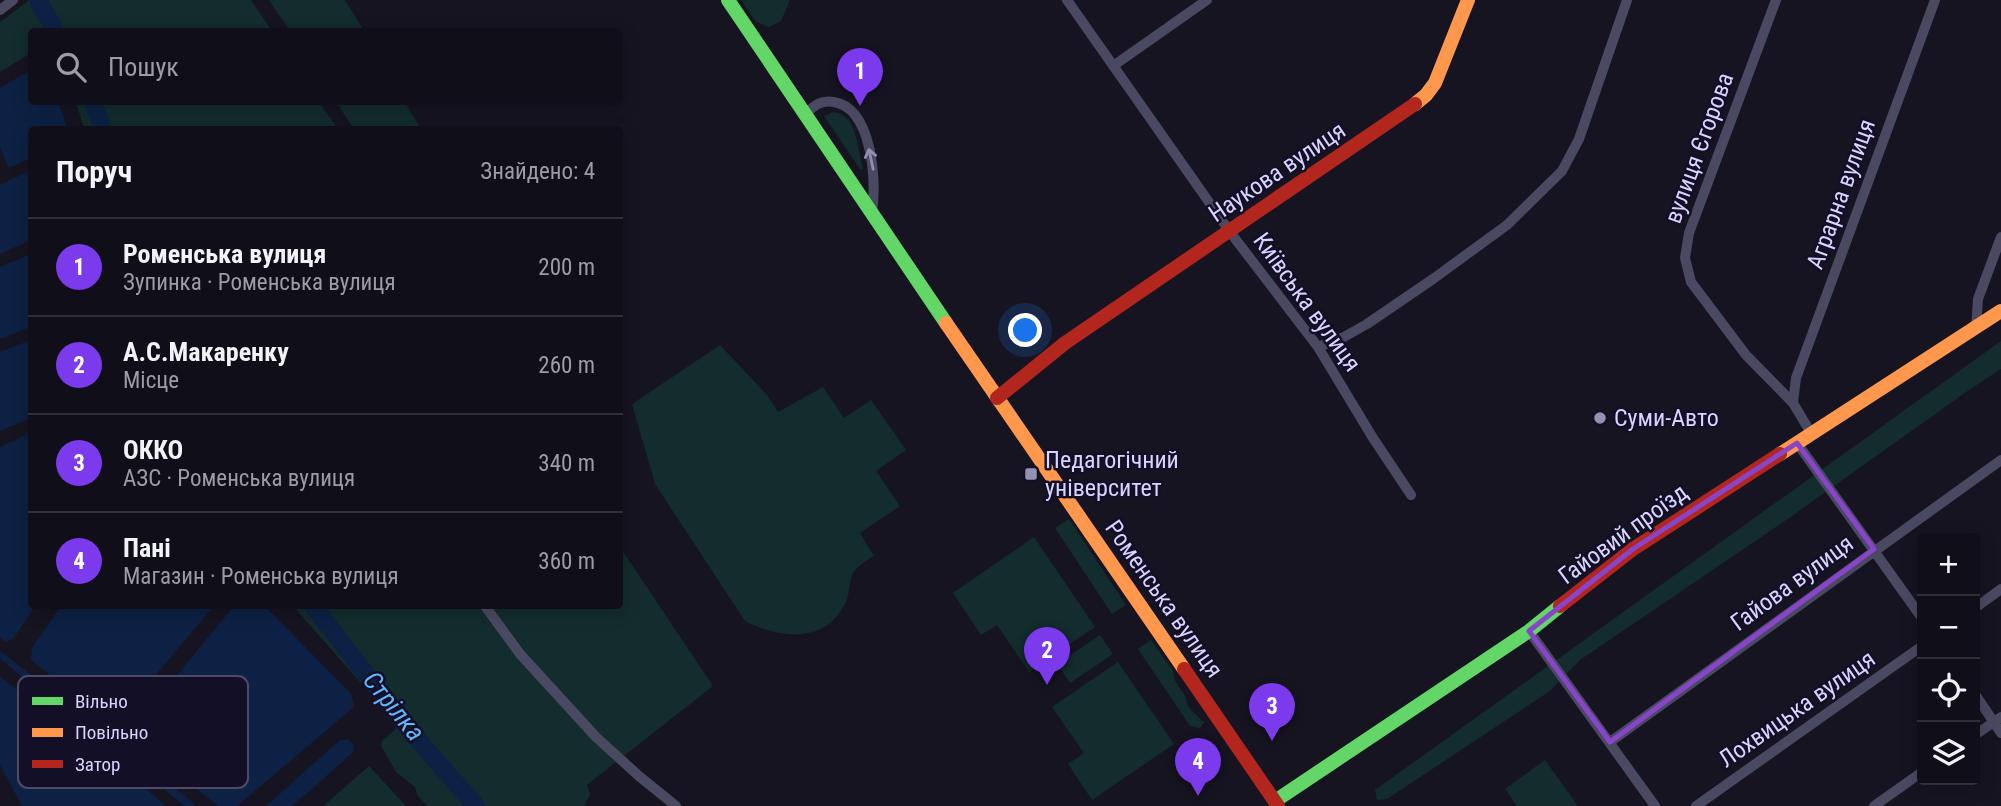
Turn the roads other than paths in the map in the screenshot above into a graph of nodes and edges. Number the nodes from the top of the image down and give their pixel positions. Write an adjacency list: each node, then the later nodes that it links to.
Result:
1 (13, 0): 9 (street)
2 (728, 0): 11 (street, Роменська вулиця)
3 (1067, 0): 10 (street, Київська вулиця)
4 (1207, 0): 10 (street)
5 (1468, 0): 13 (street, Наукова вулиця)
6 (1627, 0): 17 (street)
7 (1776, 0): 19 (street, вулиця Єгорова)
8 (1935, 0): 19 (street, Аграрна вулиця)
9 (0, 10)
10 (1113, 66): 13 (street, Київська вулиця)
11 (805, 114): 12 (street, Роменська вулиця); 12 (street, one-way to 11)
12 (872, 212): 18 (street, Роменська вулиця)
13 (1230, 232): 17 (street, Київська вулиця); 18 (street, Наукова вулиця)
14 (2001, 237): 16 (street)
15 (2001, 311): 16 (street, Гайовий проїзд)
16 (1976, 328): 20 (street, Гайовий проїзд)
17 (1318, 347): 23 (street, Київська вулиця)
18 (997, 398): 37 (street, Роменська вулиця)
19 (1793, 403): 20 (street, вулиця Єгорова)
20 (1811, 433): 21 (street, Гайовий проїзд)
21 (1797, 443): 24 (street); 29 (street, Гайовий проїзд)
22 (2001, 460): 24 (street, Гайова вулиця)
23 (1411, 495)
24 (1874, 549): 28 (street); 35 (street, Гайова вулиця)
25 (2001, 589): 26 (street)
26 (1980, 604)
27 (487, 609): 38 (street)
28 (1917, 611)
29 (1529, 631): 35 (street); 37 (street, Гайовий проїзд)
30 (1917, 650): 40 (street, Лохвицька вулиця)
31 (1980, 700): 32 (street)
32 (1997, 719): 33 (street); 34 (street)
33 (1980, 731)
34 (2001, 733)
35 (1610, 742): 39 (street)
36 (1917, 776): 41 (street)
37 (1277, 804)
38 (676, 806)
39 (1655, 806)
40 (1696, 806)
41 (1874, 806)

